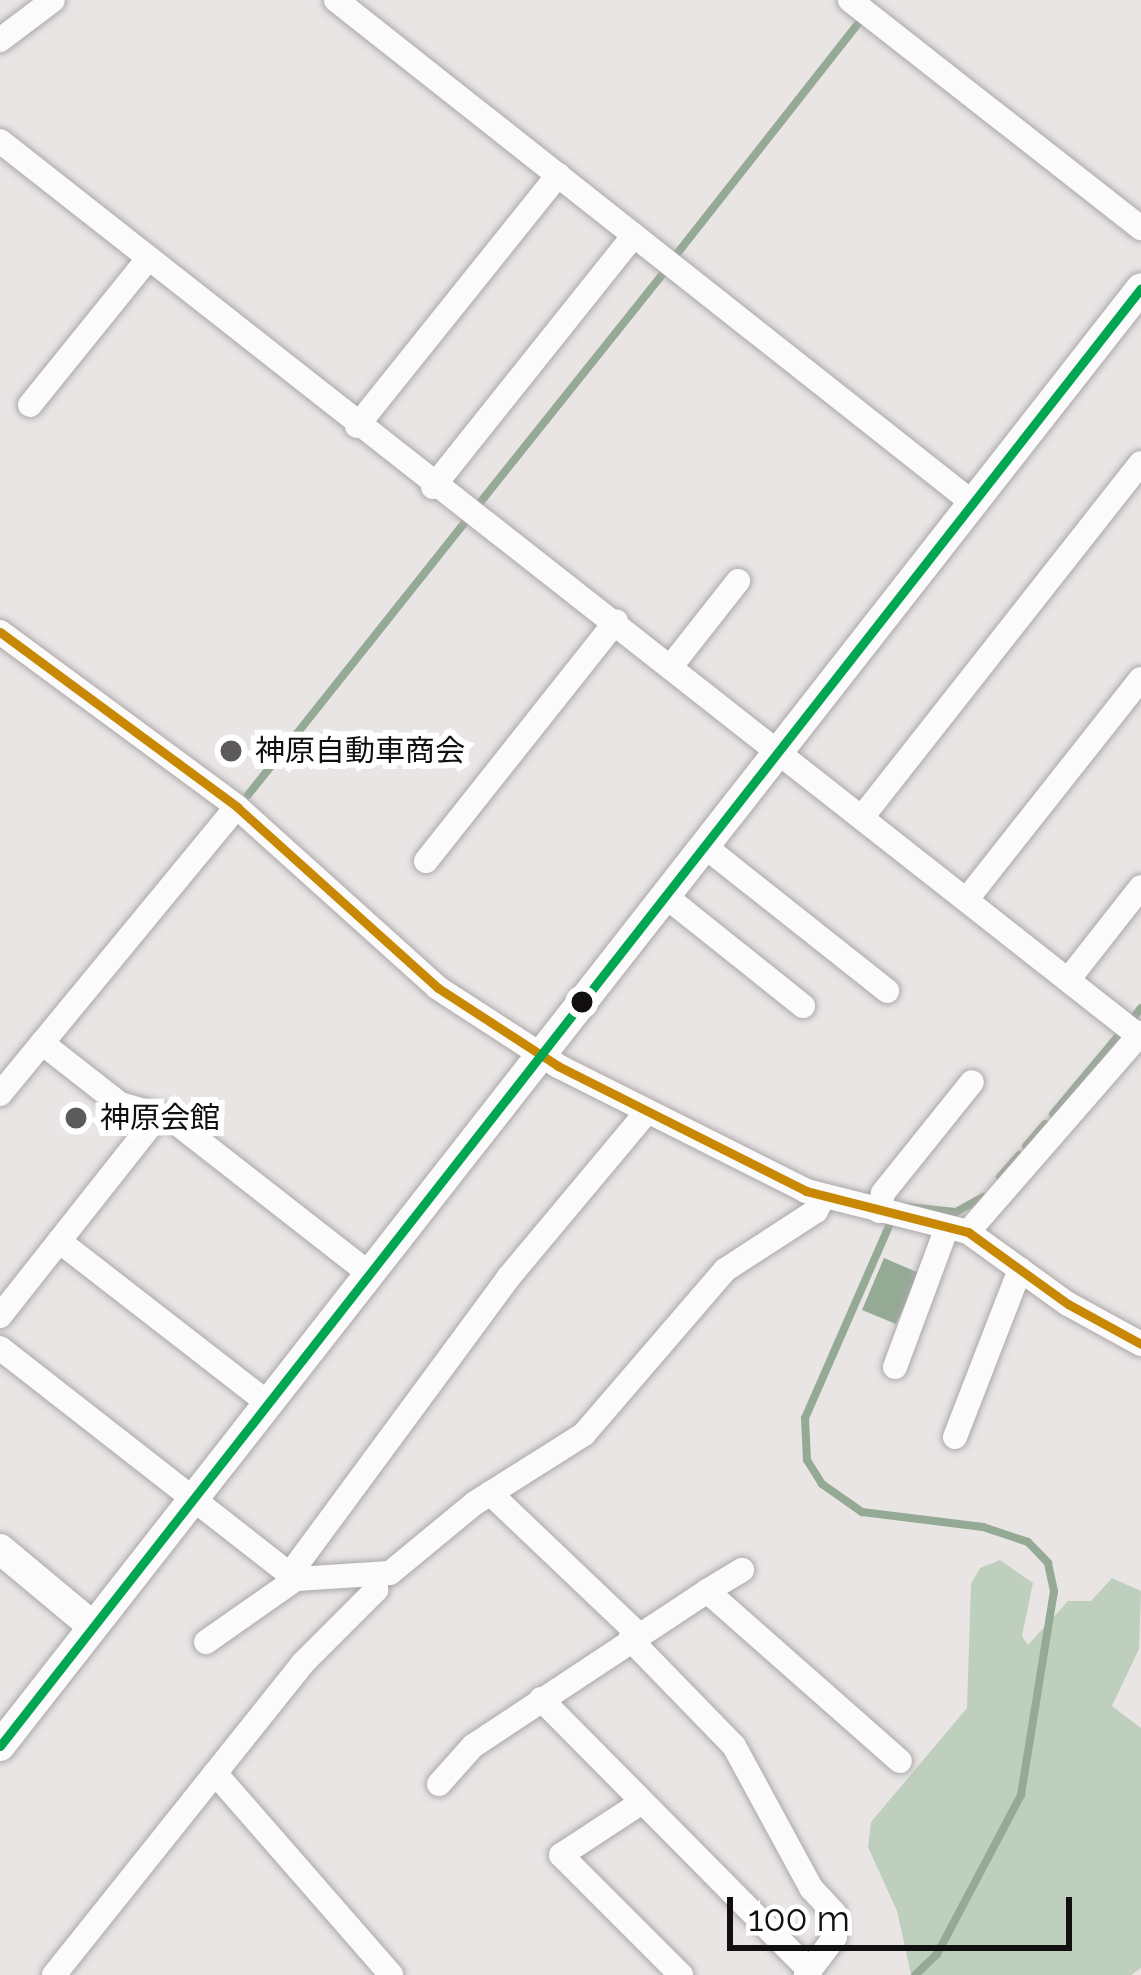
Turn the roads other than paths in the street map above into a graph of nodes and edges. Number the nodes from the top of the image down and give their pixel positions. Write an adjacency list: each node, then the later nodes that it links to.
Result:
1 (53, 0): 4 (street)
2 (336, 0): 6 (street)
3 (850, 0): 7 (street)
4 (0, 40)
5 (0, 141): 9 (street)
6 (558, 175): 8 (street); 12 (street)
7 (1141, 229)
8 (634, 235): 14 (street); 15 (street)
9 (148, 259): 11 (street); 12 (street)
10 (1141, 288): 15 (street)
11 (30, 405)
12 (357, 426): 14 (street)
13 (1141, 463): 23 (street)
14 (434, 487): 17 (street)
15 (973, 502): 21 (street)
16 (738, 581): 19 (street)
17 (616, 621): 19 (street); 25 (street)
18 (0, 632): 22 (street)
19 (672, 665): 21 (street)
20 (1141, 679): 28 (street)
21 (779, 748): 23 (street); 24 (street)
22 (237, 808): 33 (street); 34 (street)
23 (863, 816): 28 (street)
24 (704, 844): 27 (street); 30 (street)
25 (426, 861)
26 (1141, 887): 29 (street)
27 (664, 895): 31 (street); 34 (street)
28 (968, 899): 29 (street)
29 (1068, 980): 32 (street)
30 (887, 991)
31 (802, 1006)
32 (1139, 1038): 41 (street)
33 (42, 1043): 36 (street); 38 (street)
34 (539, 1054): 37 (street); 44 (street)
35 (972, 1082): 40 (street)
36 (0, 1094)
37 (647, 1112): 39 (street); 56 (street)
38 (159, 1115): 42 (street); 44 (street)
39 (824, 1197): 40 (street); 51 (street)
40 (879, 1211): 41 (street)
41 (958, 1229): 43 (street); 48 (street)
42 (59, 1240): 45 (street); 49 (street)
43 (1020, 1269): 46 (street); 50 (street)
44 (368, 1272): 49 (street)
45 (0, 1316)
46 (1141, 1344)
47 (0, 1348): 52 (street)
48 (895, 1367)
49 (266, 1401): 52 (street)
50 (956, 1437)
51 (490, 1493): 55 (street); 59 (street)
52 (190, 1496): 56 (street); 58 (street)
53 (0, 1549): 58 (street)
54 (742, 1570): 57 (street)
55 (375, 1574): 56 (street); 64 (street)
56 (293, 1576): 60 (street)
57 (707, 1592): 59 (street); 63 (street)
58 (90, 1624): 62 (street)
59 (634, 1637): 61 (street); 67 (street)
60 (206, 1642)
61 (542, 1699): 65 (street); 66 (street)
62 (0, 1746)
63 (900, 1761)
64 (214, 1774): 68 (street); 69 (street)
65 (440, 1784)
66 (639, 1804): 67 (street); 70 (street)
67 (808, 1973)
68 (54, 1975)
69 (391, 1975)
70 (681, 1975)

